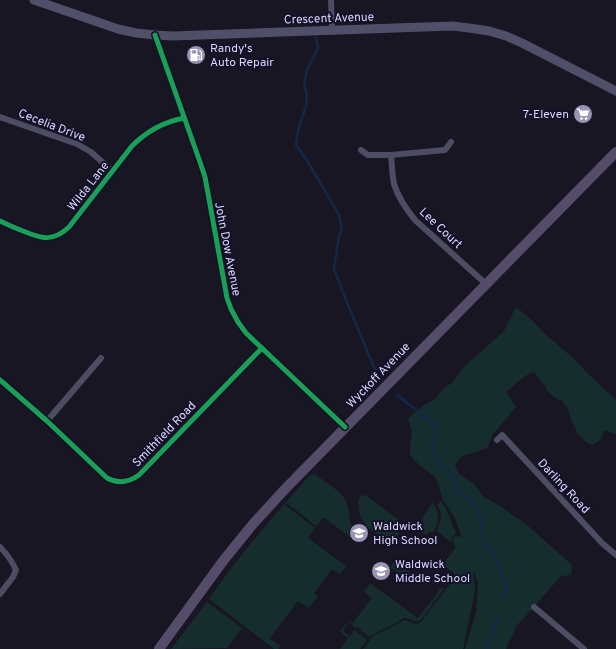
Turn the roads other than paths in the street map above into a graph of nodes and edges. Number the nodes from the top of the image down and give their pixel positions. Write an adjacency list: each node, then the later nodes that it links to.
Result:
1 (34, 0): 4 (main road, Crescent Avenue)
2 (331, 0): 3 (street)
3 (332, 30): 4 (main road, Crescent Avenue); 5 (main road, Crescent Avenue)
4 (155, 35): 7 (street, John Dow Avenue)
5 (616, 91)
6 (0, 117): 12 (street, Cecelia Drive)
7 (184, 118): 12 (street, Wilda Lane); 15 (street, John Dow Avenue)
8 (452, 142): 11 (street)
9 (361, 150): 11 (street)
10 (616, 152): 14 (main road, Wyckoff Avenue)
11 (390, 155): 14 (street, Lee Court)
12 (112, 172): 13 (street, Wilda Lane)
13 (0, 222)
14 (486, 284): 19 (main road, Wyckoff Avenue)
15 (262, 348): 18 (street, Smithfield Road); 19 (street, John Dow Avenue)
16 (101, 358): 18 (street)
17 (0, 380): 18 (street, Smithfield Road)
18 (47, 421)
19 (345, 427): 25 (main road, Wyckoff Avenue)
20 (497, 440): 22 (street, Darling Road)
21 (0, 547): 23 (street)
22 (616, 555)
23 (0, 594)
24 (534, 607): 26 (street)
25 (159, 649)
26 (584, 649)

